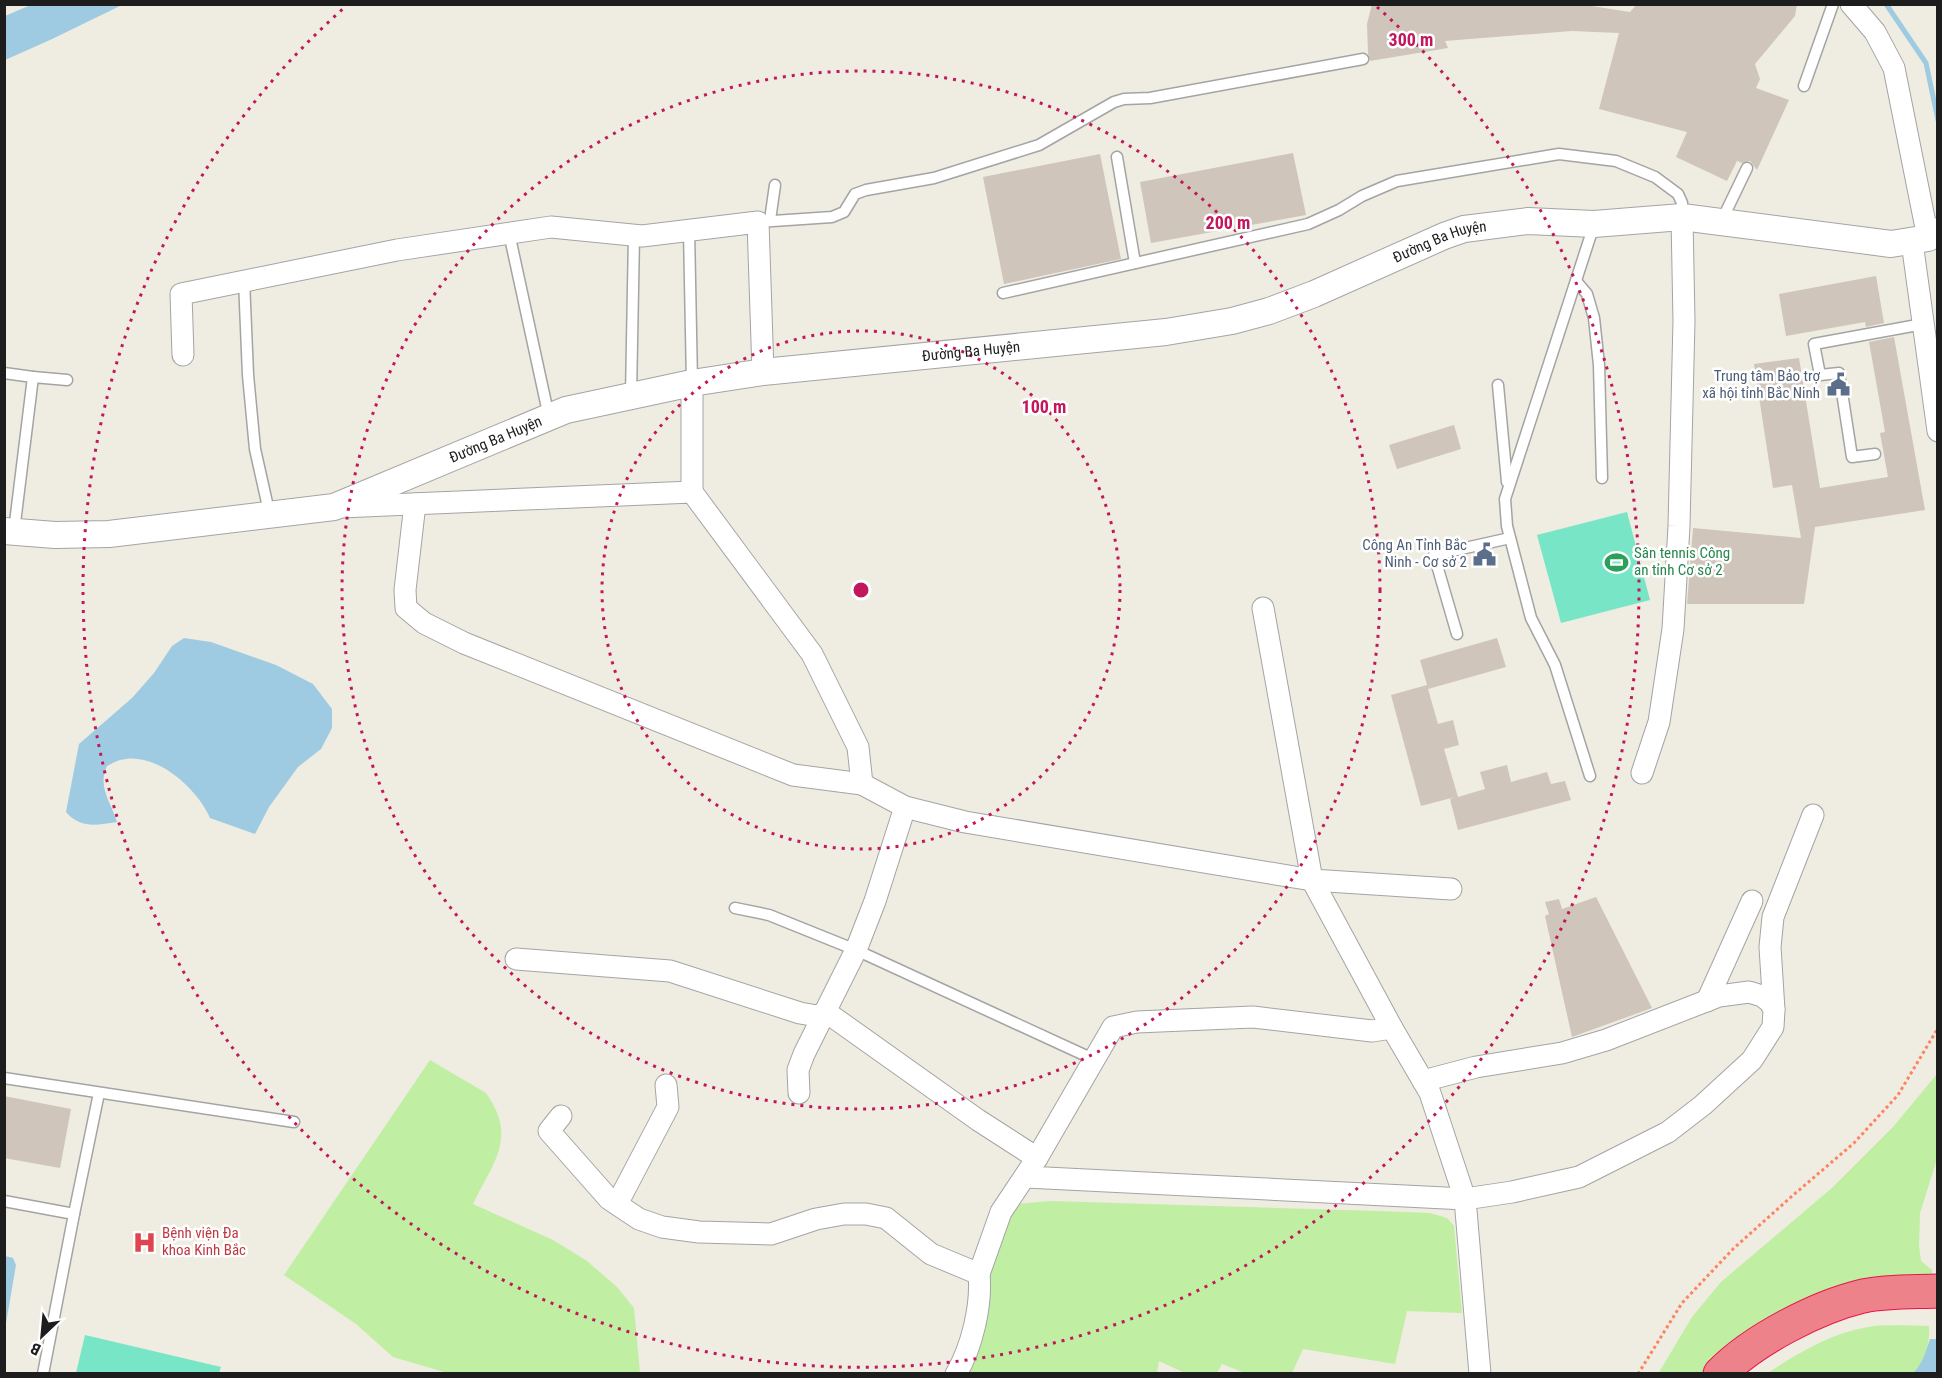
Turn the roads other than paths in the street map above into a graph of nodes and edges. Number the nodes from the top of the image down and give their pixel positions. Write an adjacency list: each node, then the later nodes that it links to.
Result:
1 (1833, 4): 4 (lane)
2 (1851, 4): 15 (street)
3 (1363, 59): 9 (lane)
4 (1804, 86)
5 (1117, 157): 16 (lane)
6 (1747, 168): 10 (lane)
7 (775, 186): 9 (lane)
8 (1682, 217): 10 (street, Đường Ba Huyện); 11 (street, Đường Ba Huyện); 16 (lane); 42 (street)
9 (764, 221): 12 (street); 22 (street)
10 (1721, 222): 15 (street, Đường Ba Huyện)
11 (1594, 224): 18 (lane); 22 (street, Đường Ba Huyện)
12 (688, 230): 14 (street); 26 (lane)
13 (509, 233): 14 (street); 17 (street); 29 (lane)
14 (634, 236): 28 (lane)
15 (1926, 237): 20 (street)
16 (1135, 263): 19 (lane)
17 (244, 280): 21 (street); 37 (lane)
18 (1576, 281): 32 (lane); 33 (lane)
19 (1003, 293)
20 (1923, 324): 30 (street); 31 (lane)
21 (183, 355)
22 (763, 372): 26 (street, Đường Ba Huyện)
23 (4, 373): 24 (lane)
24 (33, 376): 25 (lane); 38 (lane)
25 (67, 380)
26 (692, 383): 28 (street, Đường Ba Huyện); 34 (street)
27 (1498, 385): 33 (lane)
28 (631, 396): 29 (street, Đường Ba Huyện)
29 (549, 417): 36 (street, Đường Ba Huyện)
30 (1938, 430)
31 (1875, 454)
32 (1602, 478)
33 (1508, 488): 39 (lane)
34 (692, 492): 35 (street); 44 (street)
35 (415, 504): 36 (street); 44 (street)
36 (334, 507): 37 (street, Đường Ba Huyện)
37 (270, 516): 38 (street, Đường Ba Huyện)
38 (9, 531)
39 (1510, 537): 41 (lane); 43 (lane)
40 (1263, 608): 47 (street)
41 (1457, 633)
42 (1642, 774)
43 (1590, 776)
44 (862, 784): 45 (street)
45 (905, 807): 47 (street); 51 (street)
46 (1813, 815): 54 (street)
47 (1312, 880): 48 (street); 56 (street)
48 (1451, 889)
49 (1752, 901): 53 (street)
50 (735, 908): 51 (lane)
51 (856, 950): 55 (street); 57 (lane)
52 (516, 959): 55 (street)
53 (1707, 1000): 54 (street); 59 (street)
54 (1774, 1010): 67 (street)
55 (826, 1012): 62 (street); 65 (street)
56 (1392, 1028): 57 (street); 59 (street)
57 (1093, 1059): 65 (street)
58 (4, 1078): 61 (lane)
59 (1423, 1081): 67 (street)
60 (666, 1085): 69 (street)
61 (99, 1093): 64 (lane); 70 (lane)
62 (798, 1093)
63 (561, 1116): 69 (street)
64 (294, 1122)
65 (1037, 1158): 66 (street)
66 (1026, 1177): 67 (street); 71 (street)
67 (1465, 1199): 76 (street)
68 (4, 1201): 70 (lane)
69 (617, 1204): 71 (street)
70 (74, 1214): 74 (lane)
71 (979, 1274): 75 (street)
72 (1938, 1291): 77 (highway)
73 (1938, 1314): 78 (highway)
74 (43, 1374)
75 (956, 1374)
76 (1480, 1374)
77 (1720, 1374)
78 (1749, 1374)

